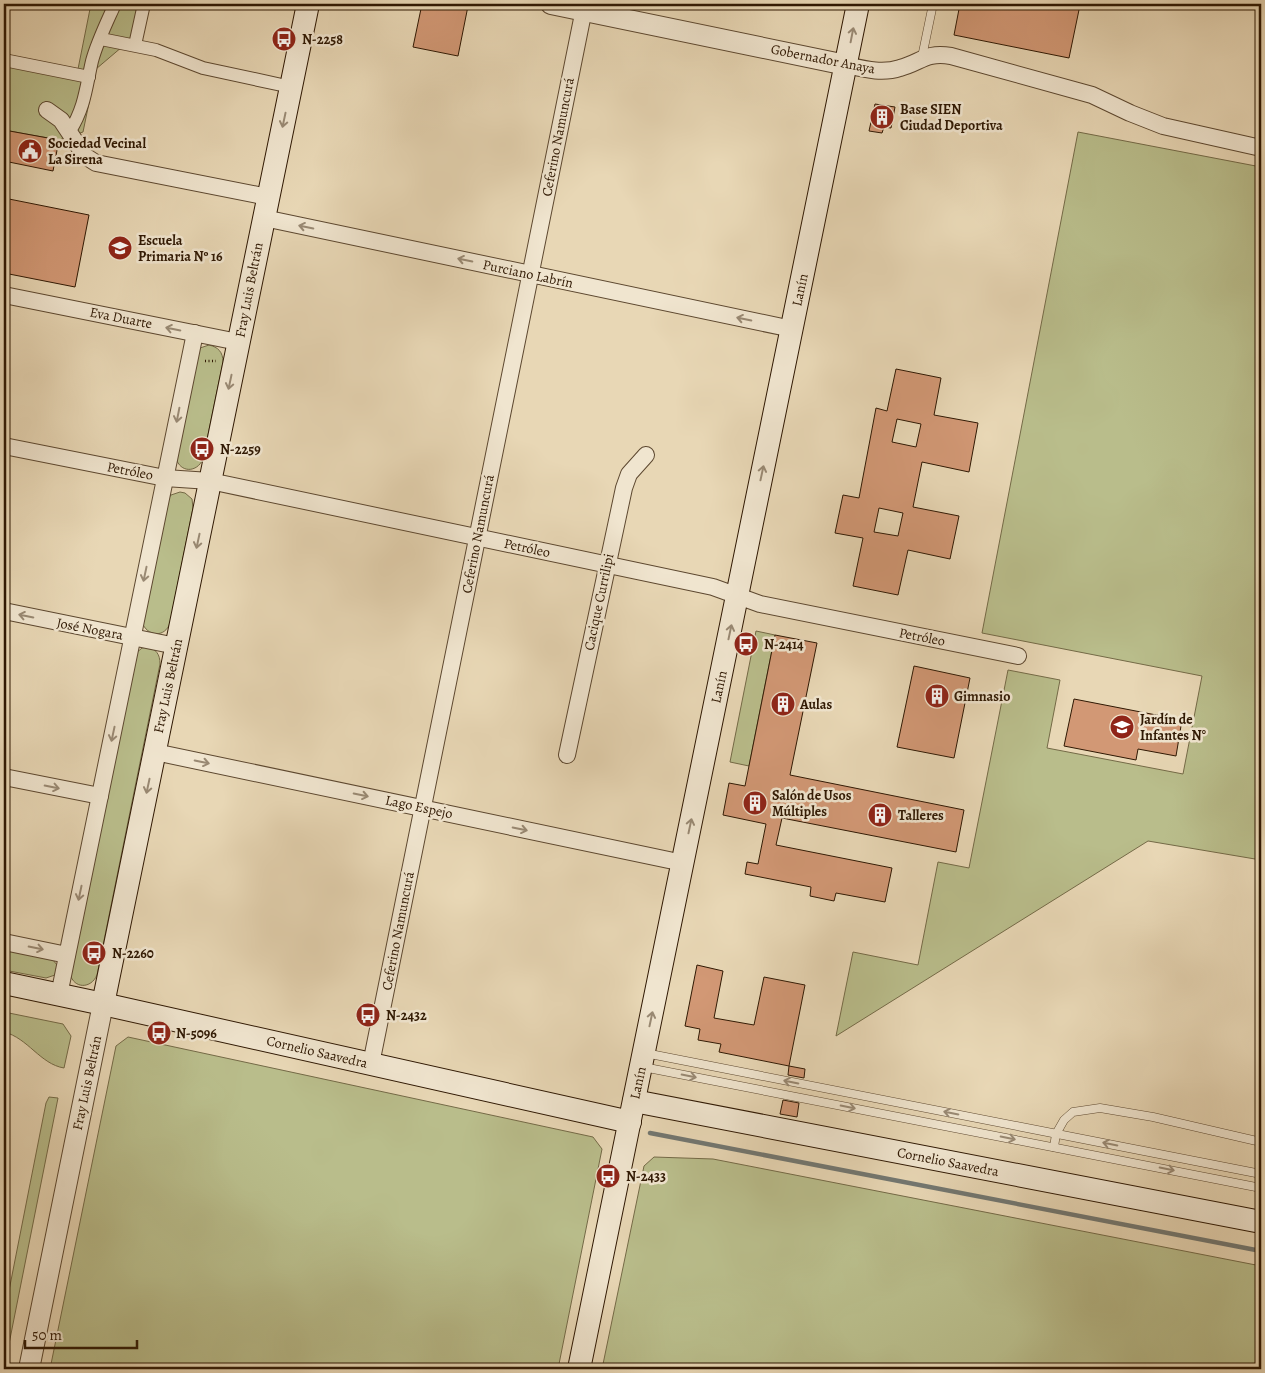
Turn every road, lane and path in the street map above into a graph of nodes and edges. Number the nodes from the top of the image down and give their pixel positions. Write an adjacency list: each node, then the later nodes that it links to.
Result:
1 (115, 4): 8 (street)
2 (144, 4): 9 (street)
3 (308, 4): 14 (main road, Fray Luis Beltrán)
4 (551, 4): 7 (street, Gobernador Anaya)
5 (858, 4): 12 (main road, Lanín, one-way to 5)
6 (933, 4): 10 (lane)
7 (584, 7): 12 (street, Gobernador Anaya); 19 (street, Ceferino Namuncurá)
8 (101, 39): 9 (street); 13 (street)
9 (135, 45): 14 (street)
10 (922, 57): 12 (street, Gobernador Anaya); 17 (street, Gobernador Anaya)
11 (4, 60): 13 (street)
12 (846, 65): 21 (main road, Lanín)
13 (89, 77): 16 (street)
14 (290, 87): 18 (main road, Fray Luis Beltrán, one-way to 18)
15 (47, 110): 16 (street, Purciano Labrín)
16 (70, 130): 18 (street, Purciano Labrín)
17 (1261, 148)
18 (266, 207): 19 (street, Purciano Labrín, one-way to 18); 23 (main road, Fray Luis Beltrán)
19 (530, 274): 21 (street, Purciano Labrín, one-way to 19); 28 (street, Ceferino Namuncurá)
20 (4, 295): 22 (street, Eva Duarte, one-way to 20)
21 (792, 329): 30 (main road, Lanín, one-way to 21)
22 (195, 333): 23 (street, Eva Duarte); 26 (street, one-way to 26)
23 (238, 342): 27 (main road, Fray Luis Beltrán, one-way to 27)
24 (4, 446): 26 (street, Petróleo)
25 (646, 455): 29 (street, Cacique Currilipi)
26 (165, 478): 27 (street, Petróleo); 32 (street, one-way to 32)
27 (210, 481): 28 (street, Petróleo); 33 (main road, Fray Luis Beltrán, one-way to 33)
28 (477, 537): 29 (street, Petróleo); 39 (street, Ceferino Namuncurá)
29 (607, 564): 30 (street, Petróleo); 36 (street, Cacique Currilipi)
30 (737, 596): 34 (street, Petróleo); 40 (main road, Lanín, one-way to 30)
31 (4, 611): 32 (street, José Nogara, one-way to 31)
32 (132, 637): 33 (street, José Nogara); 38 (street, one-way to 38)
33 (176, 646): 35 (main road, Fray Luis Beltrán)
34 (1018, 656)
35 (155, 752): 39 (street, Lago Espejo, one-way to 39); 45 (main road, Fray Luis Beltrán, one-way to 45)
36 (567, 755)
37 (4, 777): 38 (street, one-way to 38)
38 (100, 796): 42 (street, one-way to 42)
39 (423, 808): 40 (street, Lago Espejo, one-way to 40); 47 (street, Ceferino Namuncurá)
40 (683, 863): 46 (main road, Lanín, one-way to 40)
41 (4, 942): 42 (street, one-way to 42)
42 (67, 955): 44 (street)
43 (4, 983): 44 (main road, Cornelio Saavedra)
44 (59, 994): 45 (main road, Cornelio Saavedra)
45 (103, 1004): 47 (main road, Cornelio Saavedra); 55 (street, Fray Luis Beltrán)
46 (642, 1060): 48 (main road, Lanín); 49 (lane, one-way to 46); 51 (lane, one-way to 51)
47 (371, 1064): 48 (main road, Cornelio Saavedra)
48 (632, 1112): 54 (main road, Cornelio Saavedra); 56 (main road, Lanín)
49 (1056, 1134): 50 (lane); 51 (lane); 52 (lane, one-way to 49)
50 (1261, 1142)
51 (1054, 1147): 53 (lane, one-way to 53)
52 (1261, 1174)
53 (1261, 1188)
54 (1261, 1222)
55 (29, 1369)
56 (579, 1369)

